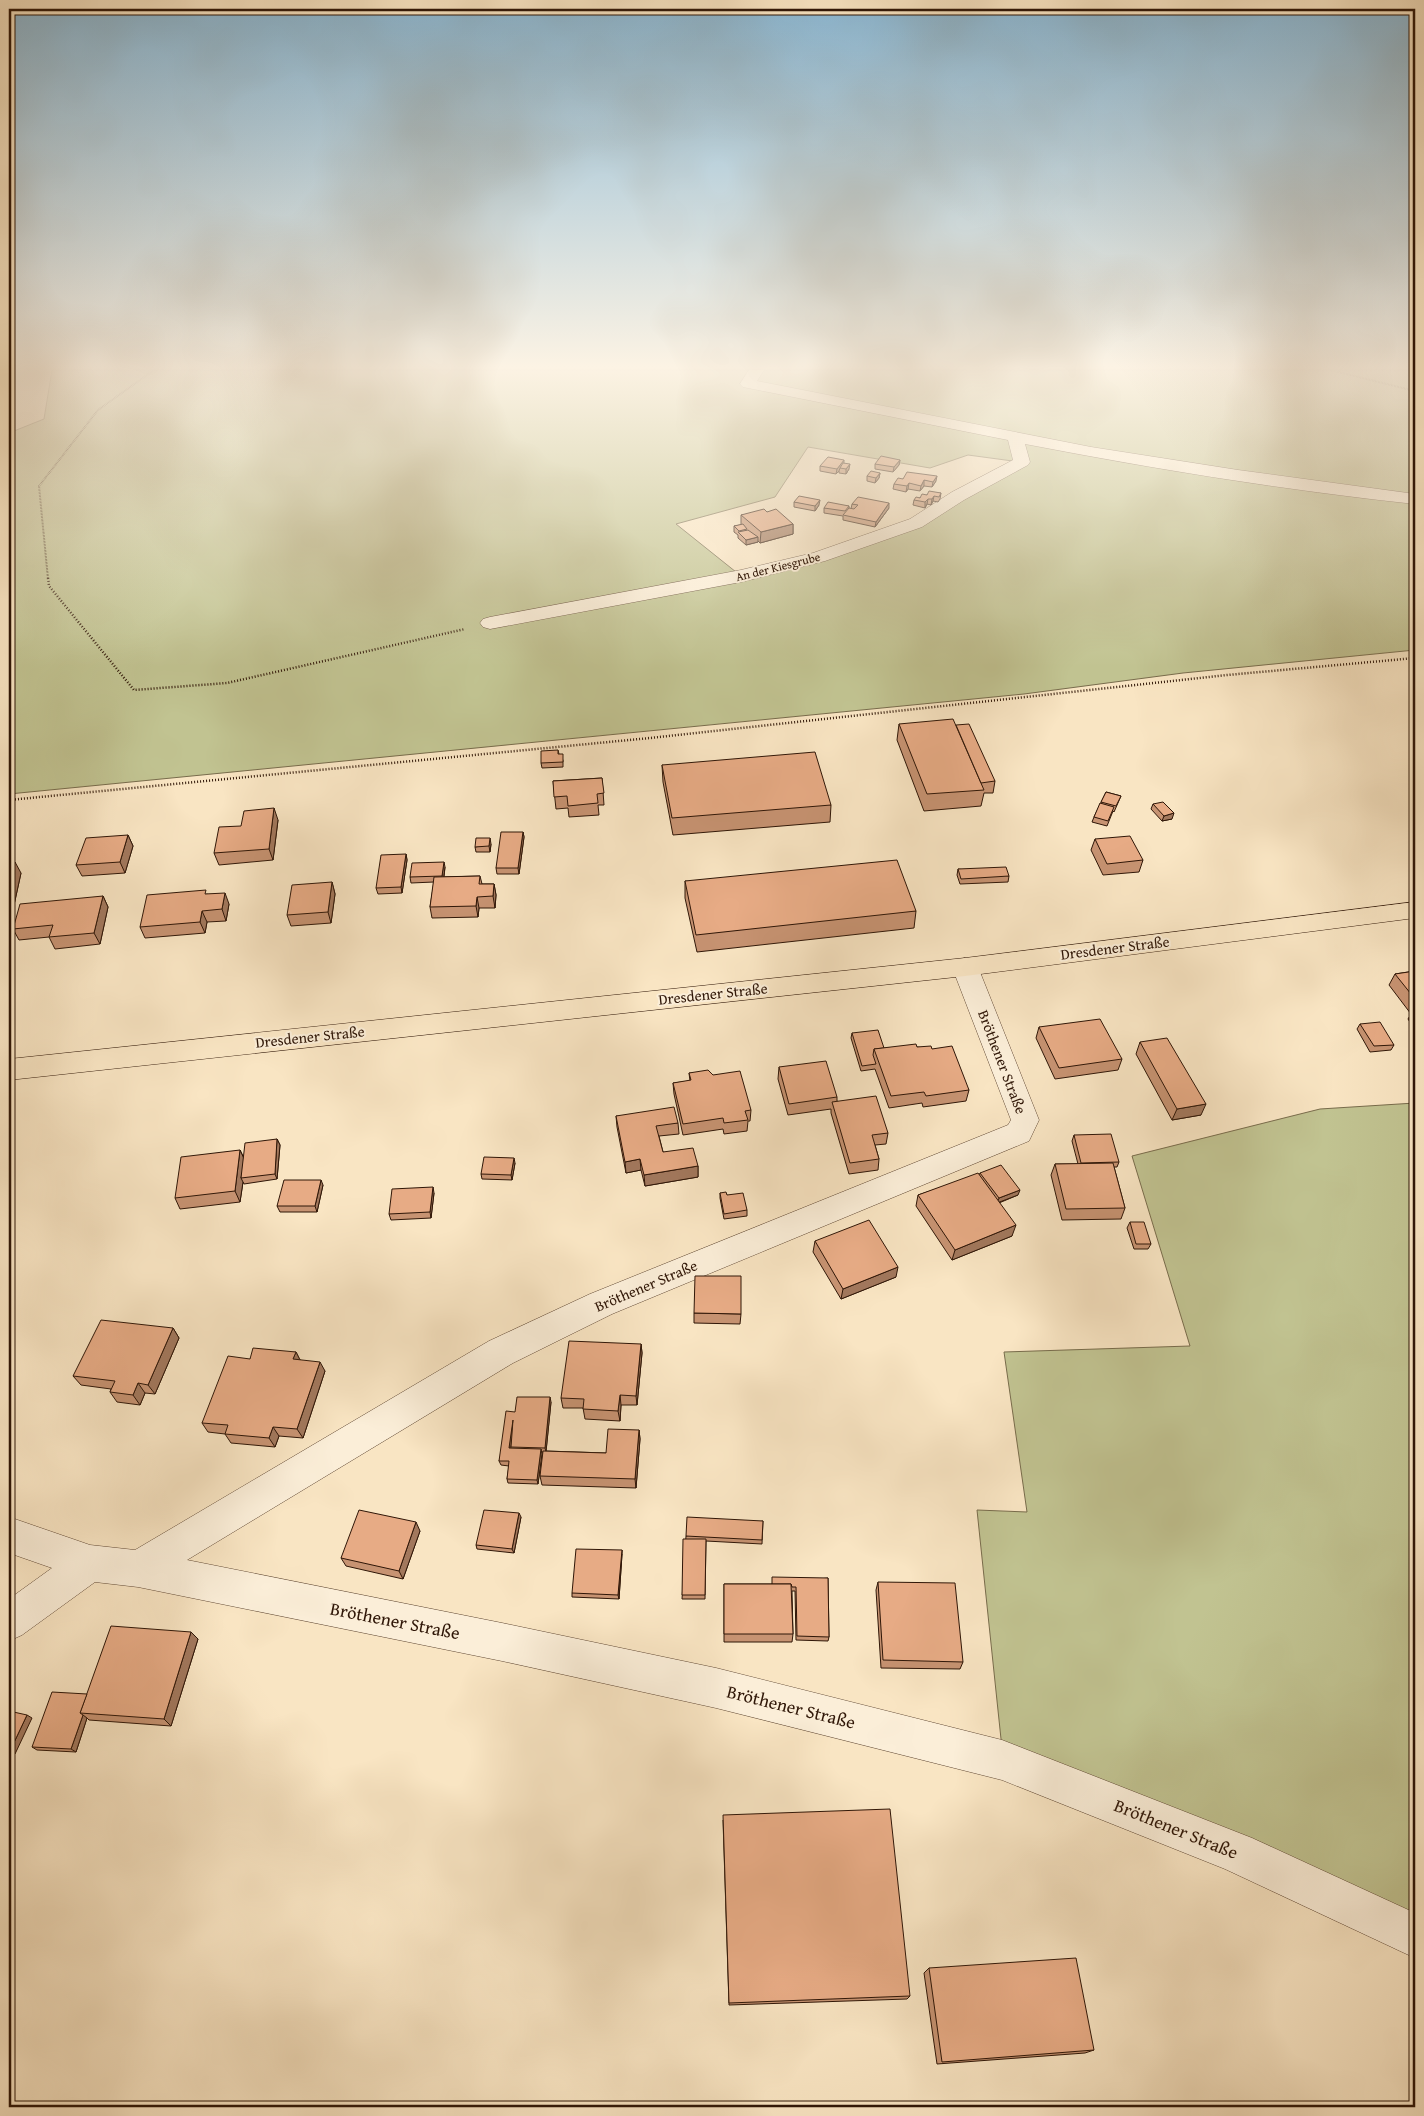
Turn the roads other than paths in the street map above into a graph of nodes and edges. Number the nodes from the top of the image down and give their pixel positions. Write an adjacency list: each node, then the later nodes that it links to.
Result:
1 (1009, 469): 4 (street, An der Kiesgrube)
2 (1195, 469): 3 (street)
3 (1415, 499)
4 (490, 623)
5 (1415, 910): 6 (main road, Dresdener Straße)
6 (965, 967): 7 (main road, Dresdener Straße); 10 (street, Bröthener Straße)
7 (9, 1070)
8 (9, 1535): 9 (street, Bröthener Straße)
9 (90, 1563): 10 (street, Bröthener Straße); 11 (street)
10 (138, 1569): 12 (street, Bröthener Straße)
11 (9, 1622)
12 (1415, 1936)

